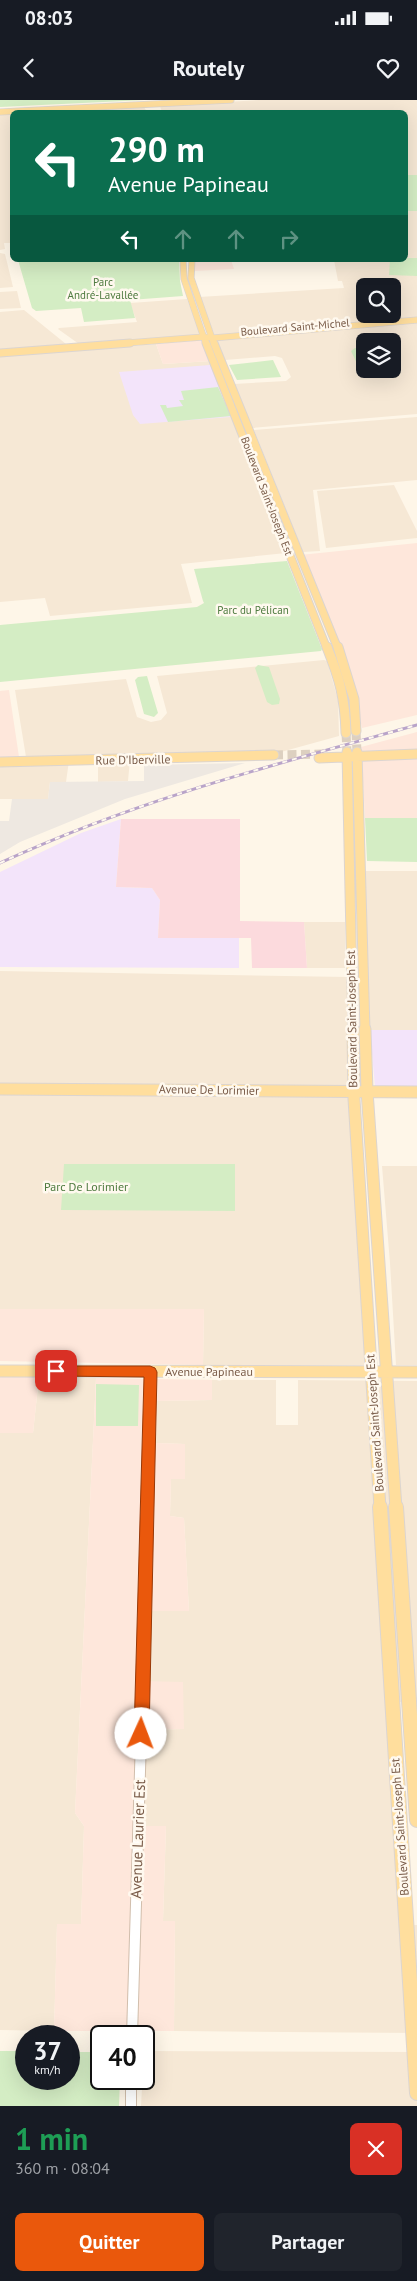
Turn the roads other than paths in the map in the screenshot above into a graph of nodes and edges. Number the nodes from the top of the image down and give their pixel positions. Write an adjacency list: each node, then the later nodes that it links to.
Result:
1 (164, 100): 4 (main road)
2 (231, 100): 4 (main road)
3 (148, 105): 4 (main road); 5 (main road)
4 (155, 105)
5 (0, 110)
6 (184, 262): 9 (main road, Boulevard Saint-Joseph Est)
7 (192, 262): 9 (main road, Boulevard Saint-Joseph Est)
8 (417, 319): 9 (main road, Boulevard Saint-Michel)
9 (210, 337): 10 (main road, Boulevard Saint-Michel); 11 (main road, Boulevard Saint-Joseph Est); 12 (main road, Boulevard Saint-Joseph Est)
10 (0, 353)
11 (356, 731)
12 (346, 734)
13 (352, 754): 14 (main road); 15 (main road); 19 (main road, Boulevard Saint-Joseph Est); 20 (main road, Boulevard Saint-Joseph Est)
14 (417, 754)
15 (324, 756)
16 (270, 757): 17 (main road, Rue D'Iberville)
17 (0, 762)
18 (0, 1089): 19 (main road, Avenue De Lorimier)
19 (353, 1091): 20 (main road, Avenue De Lorimier); 24 (main road, Boulevard Saint-Joseph Est)
20 (367, 1091): 21 (main road, Avenue De Lorimier); 25 (main road, Boulevard Saint-Joseph Est)
21 (417, 1092)
22 (0, 1371): 23 (main road, Avenue Papineau)
23 (150, 1372): 24 (main road, Avenue Papineau); 28 (street, Avenue Laurier Est)
24 (371, 1372): 25 (main road, Avenue Papineau); 30 (main road, Boulevard Saint-Joseph Est)
25 (386, 1372): 26 (main road, Avenue Papineau); 27 (main road, Boulevard Saint-Joseph Est)
26 (417, 1372)
27 (417, 1820)
28 (132, 2025)
29 (131, 2090): 31 (street)
30 (417, 2093)
31 (131, 2106)

